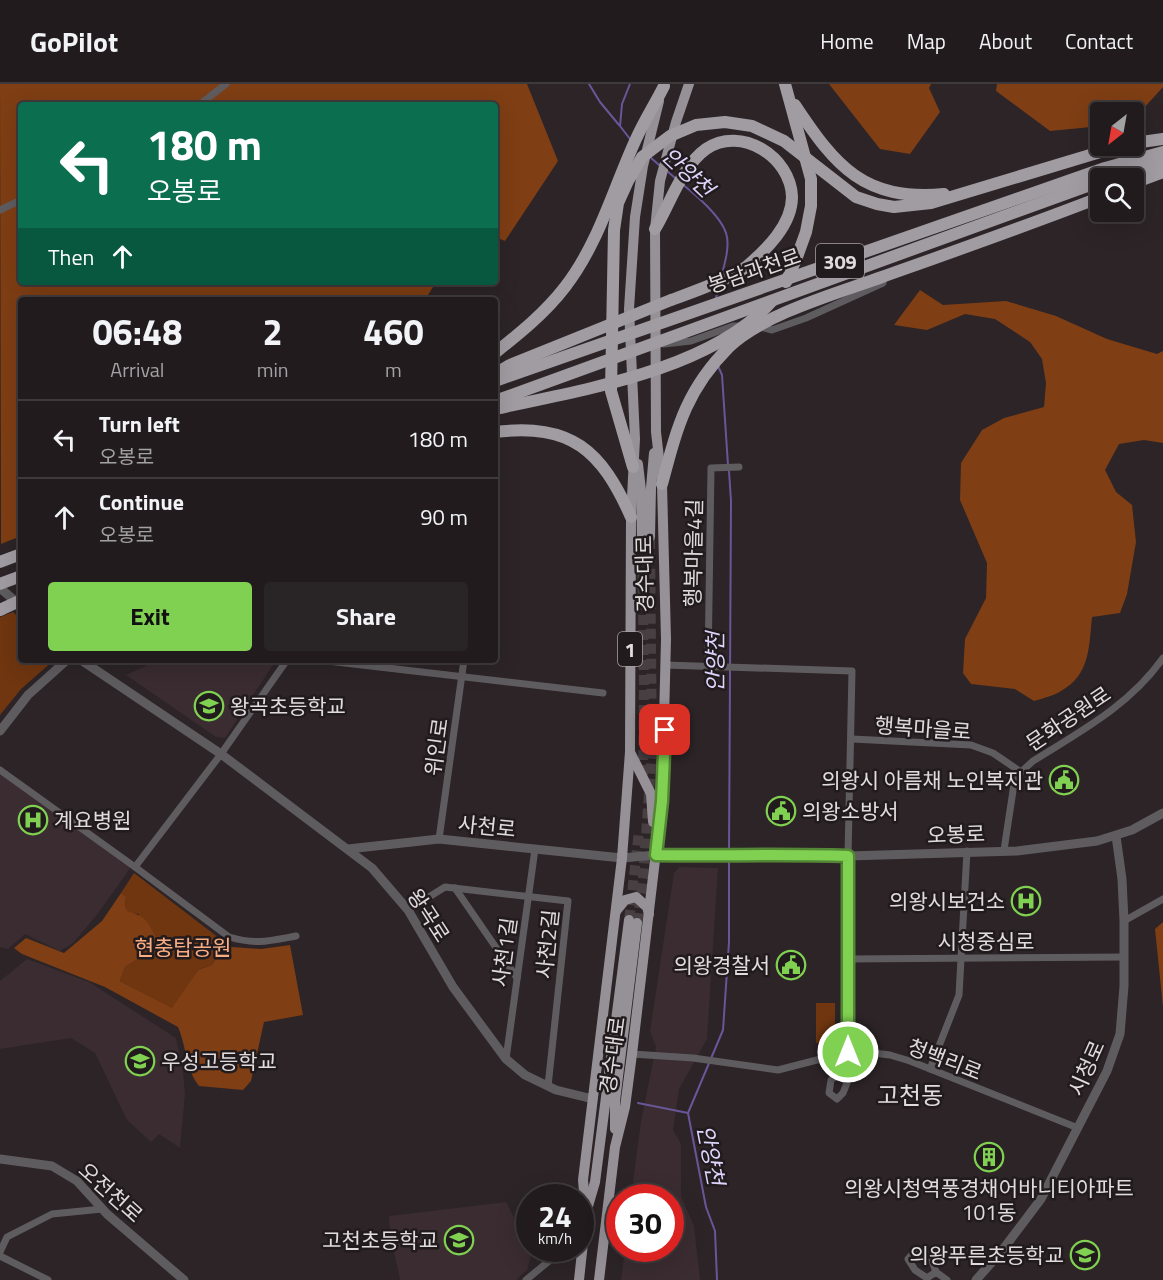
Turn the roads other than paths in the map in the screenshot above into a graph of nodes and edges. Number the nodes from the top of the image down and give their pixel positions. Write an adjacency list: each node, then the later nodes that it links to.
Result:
1 (226, 84): 6 (street)
2 (689, 84): 23 (main road, 경수대로 / 1)
3 (784, 84): 5 (highway)
4 (664, 85): 25 (highway); 32 (main road, 경수대로 / 1)
5 (789, 97): 18 (highway); 29 (highway)
6 (203, 102)
7 (1163, 139): 8 (highway)
8 (1144, 142)
9 (1163, 152): 12 (highway, 봉담과천로 / 309)
10 (1090, 154): 18 (highway)
11 (1163, 163): 13 (highway, 봉담과천로 / 309)
12 (1120, 168)
13 (1135, 168)
14 (1163, 172): 16 (highway)
15 (1090, 179): 27 (highway, 봉담과천로 / 309)
16 (1144, 179)
17 (1090, 185): 28 (highway, 봉담과천로 / 309)
18 (964, 192): 33 (highway)
19 (18, 201): 21 (street)
20 (1090, 201): 35 (highway)
21 (0, 210)
22 (1044, 220): 24 (street)
23 (655, 229): 24 (main road, 경수대로 / 1); 26 (highway)
24 (656, 345): 31 (main road, 경수대로 / 1)
25 (498, 350)
26 (498, 372)
27 (498, 380)
28 (498, 399)
29 (498, 408)
30 (498, 432): 36 (highway)
31 (656, 432): 32 (main road, 1); 35 (main road, 경수대로 / 1)
32 (635, 440): 33 (main road, 경수대로 / 1)
33 (633, 467): 36 (main road, 경수대로 / 1)
34 (739, 467): 51 (street, 행복마을4길)
35 (662, 484): 50 (main road, 경수대로 / 1)
36 (631, 518): 56 (main road, 경수대로 / 1)
37 (18, 555): 38 (highway)
38 (0, 562)
39 (18, 577): 40 (highway)
40 (0, 586): 41 (street)
41 (18, 603)
42 (18, 604): 43 (highway)
43 (0, 610)
44 (1163, 658): 59 (street, 문화공원로)
45 (64, 663): 54 (street)
46 (85, 663): 57 (street, 왕곡로)
47 (285, 663): 57 (street)
48 (344, 663): 52 (street)
49 (464, 663): 52 (street, 위인로)
50 (665, 665): 51 (street); 61 (main road, 경수대로 / 1)
51 (708, 667): 55 (street)
52 (462, 677): 53 (street); 63 (street, 위인로)
53 (603, 693)
54 (0, 731)
55 (852, 739): 59 (street, 행복마을로); 69 (street)
56 (630, 752): 61 (main road); 70 (main road, 경수대로 / 1)
57 (221, 754): 64 (street, 왕곡로); 71 (street)
58 (0, 770): 71 (street)
59 (1021, 771): 66 (street, 문화공원로)
60 (1163, 813): 62 (street, 오봉로)
61 (660, 817): 68 (main road, 경수대로 / 1)
62 (1116, 836): 66 (street, 오봉로); 78 (street, 시청로)
63 (440, 839): 64 (street, 사천로); 65 (street, 사천로)
64 (348, 849): 75 (street, 왕곡로)
65 (535, 849): 70 (street, 사천로); 73 (street, 사천1길)
66 (1004, 850): 67 (street, 오봉로)
67 (967, 851): 69 (street, 오봉로); 81 (street)
68 (656, 855): 69 (street, 오봉로); 70 (street); 77 (main road, 경수대로 / 1)
69 (848, 856): 82 (street)
70 (622, 858): 76 (main road, 경수대로 / 1)
71 (135, 867): 79 (street)
72 (455, 888): 73 (street, 사천2길); 75 (street, 사천2길); 83 (street)
73 (528, 897): 83 (street, 사천1길); 89 (street, 사천2길)
74 (1163, 898): 78 (street)
75 (408, 909): 86 (street, 왕곡로)
76 (616, 911): 77 (main road); 90 (main road, 경수대로 / 1)
77 (650, 917): 85 (main road, 경수대로 / 1)
78 (1124, 921): 80 (street, 시청로)
79 (296, 936)
80 (1124, 957): 81 (street, 시청중심로); 91 (street, 시청로)
81 (960, 958): 82 (street, 시청중심로); 87 (street)
82 (848, 959): 84 (street)
83 (517, 978): 86 (street, 사천1길)
84 (848, 1052): 85 (street, 청백리로); 87 (street, 청백리로); 88 (street)
85 (632, 1054): 92 (main road, 경수대로 / 1)
86 (506, 1059): 89 (street, 왕곡로)
87 (930, 1069): 91 (street, 청백리로)
88 (840, 1073)
89 (548, 1086): 90 (street, 왕곡로)
90 (593, 1099): 94 (main road, 경수대로 / 1)
91 (1078, 1128): 107 (street, 시청로)
92 (615, 1147): 95 (main road, 1); 105 (main road, 경수대로 / 1)
93 (0, 1159): 96 (street, 오전천로)
94 (583, 1184)
95 (594, 1186)
96 (102, 1209): 97 (street); 102 (street, 오전천로)
97 (0, 1254): 101 (street)
98 (548, 1262): 103 (street)
99 (581, 1262): 104 (main road, 경수대로 / 1)
100 (936, 1272): 106 (street)
101 (48, 1280)
102 (184, 1280)
103 (526, 1280)
104 (579, 1280)
105 (599, 1280)
106 (947, 1280)
107 (976, 1280)

